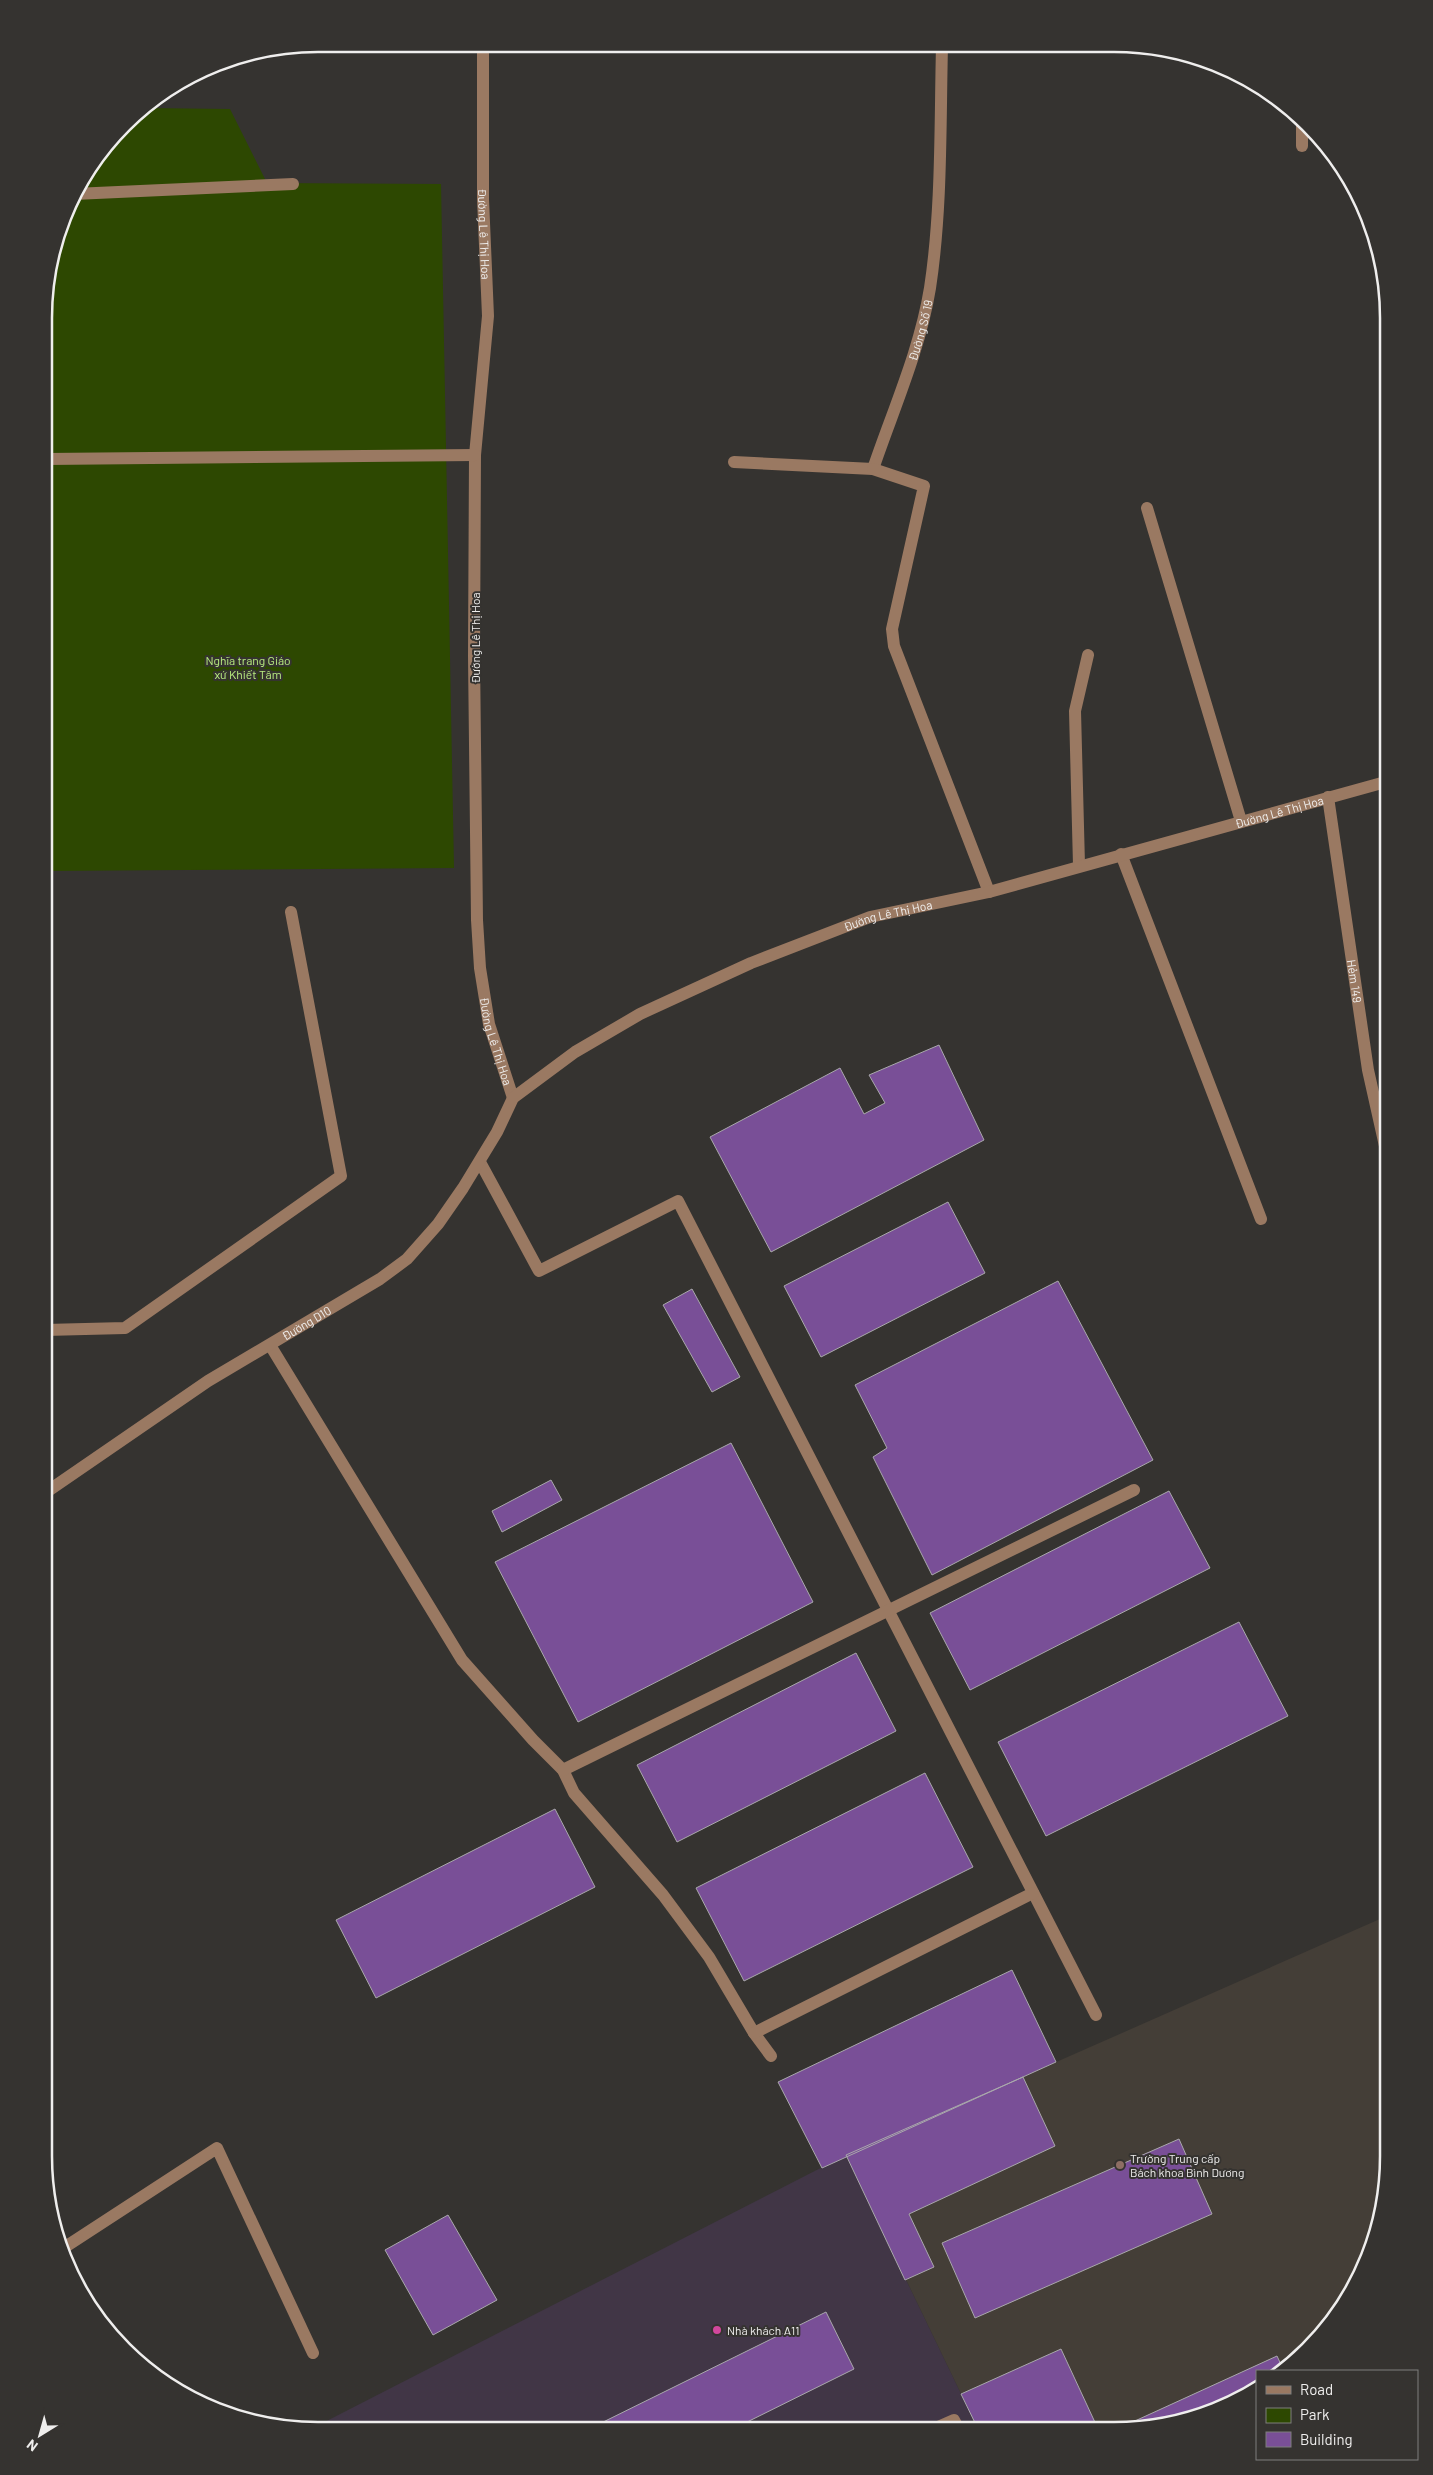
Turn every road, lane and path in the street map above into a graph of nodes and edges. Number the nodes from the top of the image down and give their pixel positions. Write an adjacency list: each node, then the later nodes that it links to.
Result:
1 (484, 52): 7 (street, Đường Lê Thị Hoa)
2 (942, 52): 10 (street, Đường Số 19)
3 (1302, 129): 4 (street)
4 (1302, 146)
5 (293, 184): 6 (street)
6 (84, 194)
7 (475, 456): 8 (street); 20 (street, Đường Lê Thị Hoa)
8 (52, 459)
9 (734, 462): 10 (street)
10 (873, 469): 18 (street)
11 (1147, 508): 15 (street)
12 (1088, 655): 17 (street)
13 (1380, 783): 14 (street, Đường Lê Thị Hoa)
14 (1328, 797): 15 (street, Đường Lê Thị Hoa); 21 (street, Hẻm 149)
15 (1241, 821): 16 (street, Đường Lê Thị Hoa)
16 (1121, 854): 17 (street, Đường Lê Thị Hoa); 23 (street)
17 (1079, 865): 18 (street, Đường Lê Thị Hoa)
18 (989, 892): 20 (street, Đường Lê Thị Hoa)
19 (291, 912): 24 (street)
20 (513, 1098): 22 (street, Đường D10)
21 (1380, 1124)
22 (480, 1162): 25 (street, Đường D10); 28 (street)
23 (1261, 1219)
24 (52, 1330)
25 (270, 1345): 26 (street, Đường D10); 29 (street)
26 (52, 1488)
27 (1134, 1490): 28 (street)
28 (889, 1611): 29 (street); 30 (street)
29 (562, 1770): 32 (street)
30 (1033, 1893): 31 (street); 32 (street)
31 (1096, 2015)
32 (754, 2033): 33 (street)
33 (771, 2056)
34 (68, 2244): 35 (street)
35 (312, 2353)

